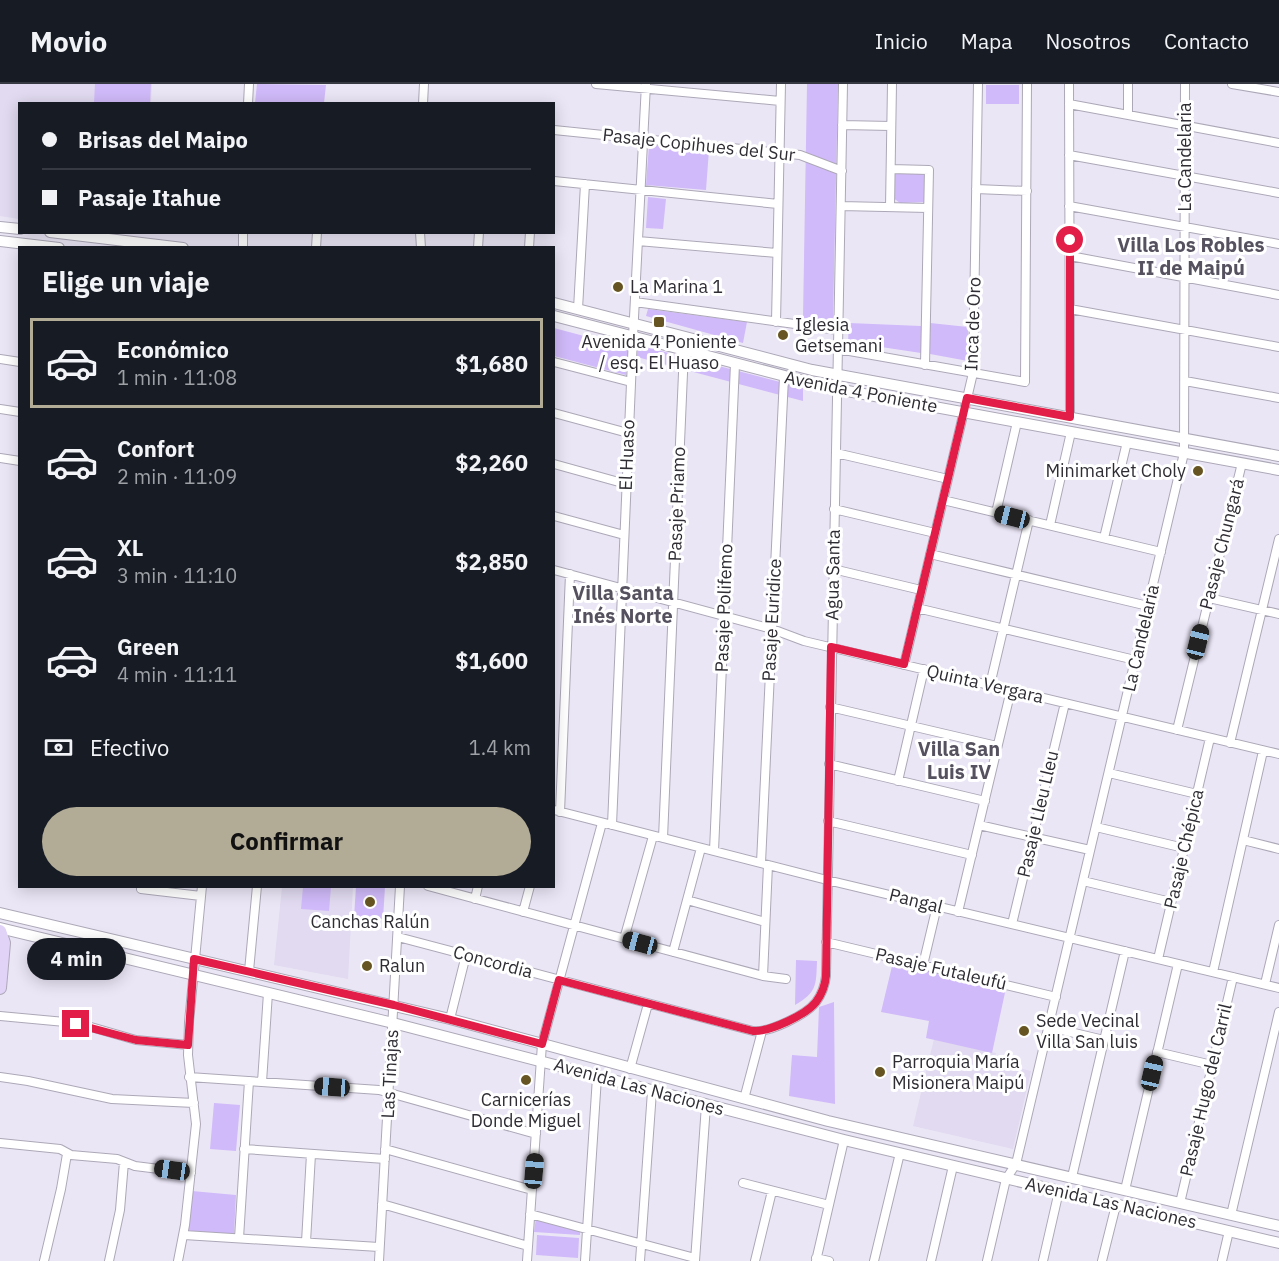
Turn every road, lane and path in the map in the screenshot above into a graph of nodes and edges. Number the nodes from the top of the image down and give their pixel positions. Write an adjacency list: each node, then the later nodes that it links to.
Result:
1 (249, 84): 16 (street)
2 (424, 84): 17 (street)
3 (596, 84): 13 (street)
4 (781, 84): 15 (street)
5 (843, 84): 20 (street, Agua Santa)
6 (892, 84): 22 (street)
7 (978, 84): 33 (street, Inca de Oro)
8 (1027, 84): 35 (street)
9 (1069, 84): 18 (street)
10 (1128, 84): 19 (street)
11 (1185, 84): 21 (street, La Candelaria)
12 (1232, 84): 14 (street)
13 (645, 86): 15 (street); 24 (street, El Huaso)
14 (1279, 92)
15 (780, 101): 26 (street)
16 (248, 102)
17 (423, 102)
18 (1069, 104): 19 (street); 27 (street)
19 (1128, 115): 21 (street)
20 (842, 125): 22 (street); 29 (street, Agua Santa)
21 (1185, 125): 25 (street); 30 (street, La Candelaria)
22 (891, 126): 28 (street)
23 (555, 130): 24 (street, Pasaje Copihues del Sur)
24 (643, 139): 26 (street, Pasaje Copihues del Sur); 34 (street, El Huaso)
25 (1279, 143)
26 (780, 153): 29 (street, Pasaje Copihues del Sur); 37 (street)
27 (1069, 155): 30 (street); 39 (street)
28 (891, 169): 40 (street); 41 (street)
29 (842, 171): 38 (street, Agua Santa)
30 (1185, 176): 36 (street); 43 (street, La Candelaria)
31 (555, 181): 32 (street)
32 (585, 184): 34 (street); 57 (street)
33 (976, 189): 35 (street); 73 (street, Inca de Oro)
34 (640, 190): 37 (street); 47 (street, El Huaso)
35 (1026, 191): 73 (street)
36 (1279, 193)
37 (778, 204): 51 (street)
38 (841, 206): 40 (street); 62 (street, Agua Santa)
39 (1070, 206): 43 (street); 52 (street)
40 (890, 207): 41 (street)
41 (928, 208): 72 (street)
42 (0, 227): 44 (street)
43 (1185, 227): 48 (street); 53 (street, La Candelaria)
44 (18, 229)
45 (67, 234): 50 (street)
46 (0, 241): 49 (street)
47 (638, 241): 51 (street); 55 (street, El Huaso)
48 (1279, 244)
49 (21, 245)
50 (166, 246)
51 (777, 253): 60 (street)
52 (1070, 256): 53 (street); 58 (street)
53 (1185, 278): 54 (street); 63 (street, La Candelaria)
54 (1279, 295)
55 (635, 302): 60 (street); 61 (street, El Huaso)
56 (555, 303): 57 (street, Avenida 4 Poniente)
57 (578, 309): 61 (street, Avenida 4 Poniente)
58 (1070, 309): 63 (street); 85 (street)
59 (555, 316): 64 (street, Avenida 4 Poniente)
60 (776, 322): 62 (street)
61 (634, 324): 64 (street, El Huaso); 74 (street, Avenida 4 Poniente)
62 (838, 330): 66 (street, Agua Santa)
63 (1185, 330): 65 (street); 76 (street, La Candelaria)
64 (633, 337): 67 (street, Avenida 4 Poniente); 77 (street, El Huaso)
65 (1279, 347)
66 (838, 349): 72 (street); 74 (street, Agua Santa)
67 (684, 350): 71 (street, Avenida 4 Poniente); 122 (street, Pasaje Priamo)
68 (0, 359): 69 (street)
69 (18, 362)
70 (555, 362): 77 (street)
71 (735, 364): 75 (street, Avenida 4 Poniente); 127 (street, Pasaje Polifemo)
72 (925, 365): 73 (street)
73 (973, 373): 79 (street, Inca de Oro)
74 (837, 375): 78 (street, Agua Santa); 79 (street, Avenida 4 Poniente)
75 (784, 377): 78 (street, Avenida 4 Poniente); 128 (street, Pasaje Euridice)
76 (1185, 381): 80 (street); 91 (street, La Candelaria)
77 (631, 382): 89 (street, El Huaso)
78 (837, 389): 83 (street, Avenida 4 Poniente); 93 (street, Agua Santa)
79 (967, 398): 83 (street, Inca de Oro); 85 (street, Avenida 4 Poniente)
80 (1279, 398)
81 (0, 409): 82 (street)
82 (18, 412)
83 (964, 412): 86 (street, Avenida 4 Poniente); 101 (street, Inca de Oro)
84 (555, 413): 89 (street)
85 (1070, 417): 87 (street, Avenida 4 Poniente)
86 (1017, 422): 88 (street, Avenida 4 Poniente); 105 (street)
87 (1099, 423): 90 (street); 91 (street, Avenida 4 Poniente)
88 (1071, 432): 90 (street, Avenida 4 Poniente); 108 (street)
89 (628, 433): 102 (street, El Huaso)
90 (1096, 436): 92 (street, Avenida 4 Poniente)
91 (1186, 438): 94 (street, La Candelaria); 95 (street, Avenida 4 Poniente)
92 (1127, 441): 94 (street, Avenida 4 Poniente); 111 (street)
93 (836, 453): 101 (street); 104 (street, Agua Santa)
94 (1184, 453): 98 (street, Avenida 4 Poniente); 113 (street, La Candelaria)
95 (1279, 456)
96 (0, 458): 97 (street)
97 (18, 461)
98 (1242, 463): 100 (street, Avenida 4 Poniente); 121 (street, Pasaje Chungará)
99 (555, 464): 102 (street)
100 (1279, 470)
101 (948, 479): 103 (street, Inca de Oro)
102 (626, 484): 110 (street, El Huaso)
103 (943, 500): 105 (street); 109 (street, Inca de Oro)
104 (834, 509): 109 (street); 116 (street, Agua Santa)
105 (996, 513): 107 (street)
106 (555, 516): 110 (street)
107 (1029, 520): 108 (street); 118 (street)
108 (1050, 525): 111 (street)
109 (935, 533): 114 (street, Inca de Oro)
110 (624, 535): 119 (street, El Huaso)
111 (1104, 538): 113 (street)
112 (1279, 539): 125 (street)
113 (1161, 552): 123 (street, La Candelaria)
114 (930, 554): 118 (street); 120 (street, Inca de Oro)
115 (555, 570): 117 (street, Quinta Vergara)
116 (833, 570): 120 (street); 130 (street, Agua Santa)
117 (570, 574): 119 (street, Quinta Vergara); 151 (street)
118 (1016, 575): 123 (street); 129 (street)
119 (622, 588): 122 (street, Quinta Vergara); 154 (street, El Huaso)
120 (921, 590): 124 (street, Inca de Oro)
121 (1209, 598): 125 (street); 140 (street, Pasaje Chungará)
122 (673, 602): 127 (street, Quinta Vergara); 159 (street, Pasaje Priamo)
123 (1148, 606): 131 (street, La Candelaria)
124 (917, 608): 129 (street); 132 (street, Inca de Oro)
125 (1262, 610): 126 (street); 142 (street)
126 (1279, 614)
127 (723, 616): 128 (street, Quinta Vergara); 165 (street, Pasaje Polifemo)
128 (772, 629): 130 (street, Quinta Vergara); 167 (street, Pasaje Euridice)
129 (1004, 629): 131 (street); 134 (street)
130 (831, 647): 132 (street, Quinta Vergara); 137 (street, Agua Santa)
131 (1135, 660): 138 (street, La Candelaria)
132 (904, 664): 133 (street, Quinta Vergara)
133 (924, 669): 134 (street, Quinta Vergara); 139 (street)
134 (990, 685): 135 (street, Quinta Vergara)
135 (1011, 690): 136 (street, Quinta Vergara); 143 (street)
136 (1065, 703): 138 (street, Quinta Vergara); 158 (street, Pasaje Lleu Lleu)
137 (830, 707): 139 (street); 146 (street, Agua Santa)
138 (1122, 717): 140 (street, Quinta Vergara); 147 (street, La Candelaria)
139 (910, 726): 143 (street); 148 (street)
140 (1177, 730): 141 (street, Quinta Vergara)
141 (1210, 738): 142 (street, Quinta Vergara); 149 (street, Pasaje Chépica)
142 (1230, 743): 144 (street, Quinta Vergara)
143 (998, 746): 150 (street)
144 (1263, 751): 145 (street, Quinta Vergara); 160 (street)
145 (1279, 754)
146 (829, 765): 148 (street); 152 (street, Agua Santa)
147 (1108, 773): 149 (street); 156 (street, La Candelaria)
148 (898, 781): 150 (street)
149 (1197, 794): 162 (street, Pasaje Chépica)
150 (985, 801): 155 (street)
151 (557, 811): 153 (street, Pangal)
152 (828, 821): 166 (street); 168 (street, Agua Santa)
153 (602, 823): 154 (street, Pangal); 187 (street)
154 (612, 825): 157 (street, Pangal)
155 (979, 825): 158 (street); 166 (street)
156 (1096, 827): 162 (street); 164 (street, La Candelaria)
157 (653, 836): 159 (street, Pangal); 192 (street)
158 (1033, 837): 164 (street); 186 (street, Pasaje Lleu Lleu)
159 (663, 838): 161 (street, Pangal)
160 (1243, 840): 163 (street); 202 (street)
161 (701, 848): 165 (street, Pangal); 179 (street)
162 (1184, 848): 180 (street, Pasaje Chépica)
163 (1279, 849)
164 (1090, 850): 169 (street, La Candelaria)
165 (714, 851): 167 (street, Pangal)
166 (972, 855): 183 (street)
167 (764, 864): 168 (street, Pangal); 185 (street, Pasaje Euridice)
168 (827, 880): 181 (street, Pangal); 193 (street, Agua Santa)
169 (1083, 881): 180 (street); 191 (street, La Candelaria)
170 (202, 888): 177 (street)
171 (257, 888): 201 (street)
172 (400, 888): 190 (street, Las Tinajas)
173 (435, 888): 178 (street)
174 (478, 888): 178 (street)
175 (529, 888): 182 (street)
176 (141, 890): 177 (street)
177 (201, 896): 197 (street)
178 (475, 899): 182 (street)
179 (687, 900): 185 (street); 195 (street)
180 (1171, 902): 198 (street, Pasaje Chépica)
181 (937, 906): 183 (street, Pangal); 200 (street)
182 (523, 912): 187 (street)
183 (958, 912): 186 (street, Pangal)
184 (0, 913): 197 (street, Avenida Las Naciones)
185 (765, 922): 204 (street, Pasaje Euridice)
186 (1012, 924): 191 (street, Pangal)
187 (573, 926): 192 (street); 207 (street)
188 (0, 929): 203 (street, Avenida Las Naciones); 209 (main road)
189 (1278, 930): 208 (street)
190 (398, 937): 196 (street, Concordia); 214 (street, Las Tinajas)
191 (1070, 938): 194 (street, Pangal); 212 (street, La Candelaria)
192 (624, 939): 195 (street)
193 (826, 942): 200 (street, Pasaje Futaleufú); 220 (street, Agua Santa)
194 (1125, 951): 198 (street, Pangal); 221 (street)
195 (673, 952): 204 (street)
196 (466, 955): 207 (street, Concordia); 217 (street)
197 (194, 959): 201 (street, Avenida Las Naciones); 203 (street)
198 (1158, 959): 199 (street, Pangal)
199 (1178, 964): 202 (street, Pangal); 224 (street)
200 (923, 965): 212 (street, Pasaje Futaleufú)
201 (249, 972): 214 (street, Avenida Las Naciones)
202 (1213, 972): 205 (street, Pangal)
203 (193, 975): 211 (street, Avenida Las Naciones); 223 (street)
204 (763, 976): 206 (street)
205 (1233, 977): 208 (street, Pangal); 226 (street, Pasaje Hugo del Carril)
206 (786, 979)
207 (559, 980): 213 (street, Concordia); 222 (street)
208 (1265, 984): 210 (street, Pangal)
209 (0, 988)
210 (1279, 988)
211 (268, 993): 218 (street, Avenida Las Naciones); 232 (street)
212 (1056, 997): 219 (street, La Candelaria)
213 (648, 1004): 220 (street, Concordia); 227 (street)
214 (394, 1005): 217 (street, Avenida Las Naciones); 218 (street, Las Tinajas)
215 (1279, 1012): 263 (street)
216 (0, 1016): 223 (street)
217 (450, 1019): 222 (street, Avenida Las Naciones)
218 (393, 1023): 225 (street, Avenida Las Naciones); 234 (street, Las Tinajas)
219 (1049, 1027): 221 (street); 248 (street, La Candelaria)
220 (762, 1031): 235 (street)
221 (1104, 1040): 251 (street)
222 (542, 1044): 225 (street); 227 (street, Avenida Las Naciones)
223 (188, 1045): 229 (street)
224 (1157, 1052): 226 (street); 255 (street)
225 (542, 1061): 230 (street, Avenida Las Naciones); 238 (street)
226 (1212, 1065): 258 (street, Pasaje Hugo del Carril)
227 (630, 1069): 235 (street, Avenida Las Naciones)
228 (0, 1077): 236 (street)
229 (189, 1077): 231 (street); 236 (street)
230 (597, 1077): 233 (street, Avenida Las Naciones); 265 (street)
231 (249, 1082): 232 (street); 241 (street)
232 (262, 1082): 234 (street)
233 (652, 1091): 237 (street, Avenida Las Naciones); 271 (street)
234 (389, 1092): 238 (street); 242 (street, Las Tinajas)
235 (744, 1099): 248 (street, Avenida Las Naciones)
236 (194, 1103): 250 (street)
237 (706, 1106): 239 (street, Avenida Las Naciones); 275 (street)
238 (536, 1134): 254 (street)
239 (844, 1140): 243 (street, Avenida Las Naciones); 261 (street)
240 (0, 1143): 244 (street)
241 (244, 1149): 245 (street); 268 (street)
242 (385, 1149): 246 (street, Las Tinajas); 254 (street)
243 (900, 1153): 249 (street, Avenida Las Naciones); 285 (street)
244 (67, 1154): 247 (street); 276 (street)
245 (311, 1154): 246 (street); 269 (street)
246 (385, 1159): 259 (street, Las Tinajas)
247 (124, 1162): 250 (street); 277 (street)
248 (1016, 1164): 251 (street, Avenida Las Naciones); 252 (street, La Candelaria)
249 (953, 1166): 252 (street, Avenida Las Naciones); 286 (street)
250 (191, 1173): 267 (street)
251 (1072, 1177): 255 (street, Avenida Las Naciones)
252 (1006, 1179): 257 (street, Avenida Las Naciones); 287 (street)
253 (743, 1183): 256 (street)
254 (532, 1190): 262 (street)
255 (1125, 1190): 258 (street, Avenida Las Naciones)
256 (772, 1191): 261 (street); 283 (street)
257 (1059, 1191): 260 (street, Avenida Las Naciones); 288 (street)
258 (1180, 1203): 263 (street, Avenida Las Naciones)
259 (382, 1204): 272 (street); 273 (street, Las Tinajas)
260 (1116, 1204): 266 (street, Avenida Las Naciones); 289 (street)
261 (829, 1205): 274 (street)
262 (530, 1214): 265 (street); 272 (street)
263 (1231, 1215): 264 (street, Avenida Las Naciones)
264 (1279, 1226)
265 (588, 1229): 271 (street); 281 (street)
266 (1229, 1232): 270 (street, Avenida Las Naciones); 290 (street)
267 (183, 1235): 268 (street); 278 (street)
268 (238, 1238): 269 (street)
269 (306, 1242): 273 (street)
270 (1279, 1243)
271 (642, 1244): 275 (street); 282 (street)
272 (528, 1246): 280 (street)
273 (379, 1247): 279 (street, Las Tinajas)
274 (816, 1259): 284 (street)
275 (695, 1260)
276 (44, 1261)
277 (109, 1261)
278 (178, 1261)
279 (379, 1261)
280 (527, 1261)
281 (585, 1261)
282 (640, 1261)
283 (755, 1261)
284 (829, 1261)
285 (874, 1261)
286 (931, 1261)
287 (987, 1261)
288 (1043, 1261)
289 (1102, 1261)
290 (1222, 1261)

